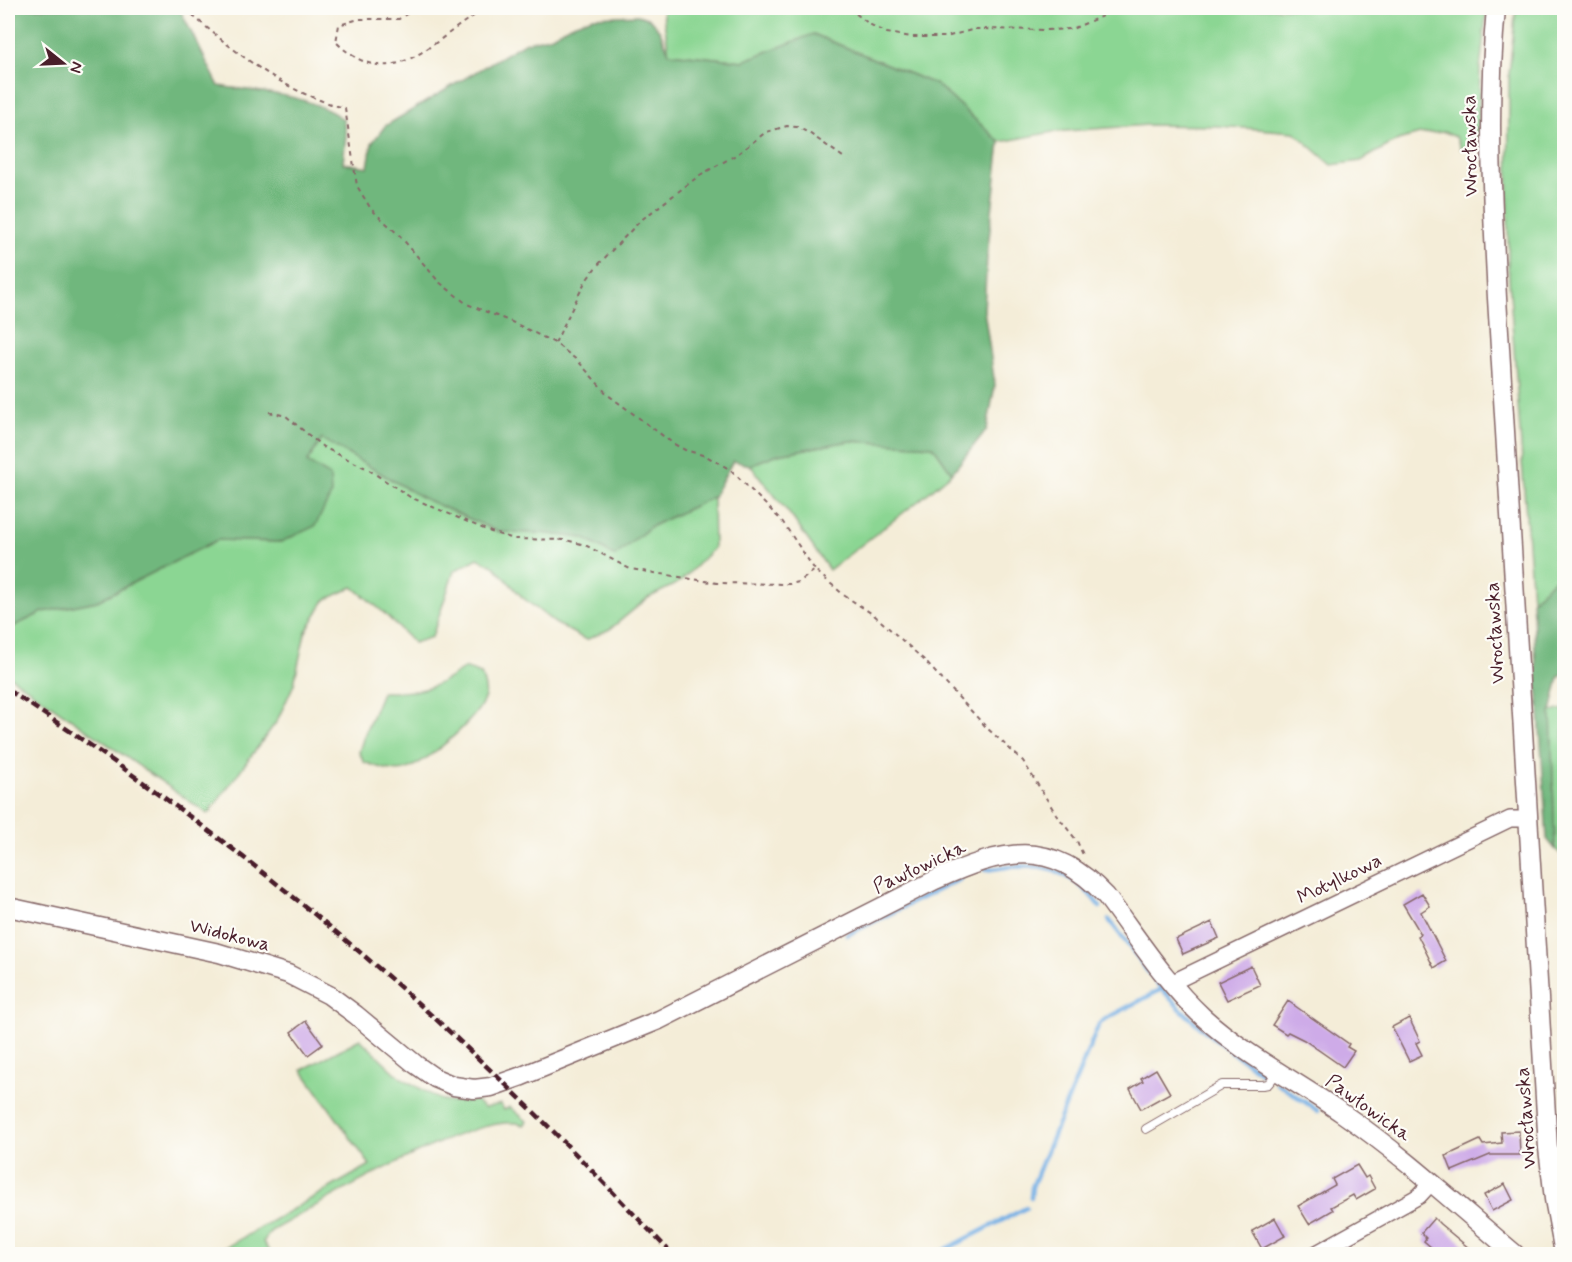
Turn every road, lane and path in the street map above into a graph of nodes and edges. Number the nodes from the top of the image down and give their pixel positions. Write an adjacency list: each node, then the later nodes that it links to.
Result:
1 (187, 8): 10 (path)
2 (415, 8): 3 (path)
3 (488, 8)
4 (680, 8): 5 (path)
5 (692, 8)
6 (849, 8): 7 (path)
7 (1121, 8)
8 (1496, 8): 13 (street, Wrocławska)
9 (843, 157): 10 (path)
10 (555, 343): 12 (path)
11 (269, 412): 12 (path)
12 (815, 570): 14 (path)
13 (1528, 819): 16 (street, Motylkowa); 21 (street, Wrocławska)
14 (1078, 871): 16 (street, Pawłowicka); 17 (street, Pawłowicka)
15 (8, 907): 17 (street, Widokowa)
16 (1171, 983): 18 (street, Pawłowicka)
17 (415, 1064)
18 (1279, 1071): 19 (lane); 20 (street, Pawłowicka)
19 (1146, 1129)
20 (1431, 1184): 22 (street); 23 (street, Pawłowicka)
21 (1564, 1253)
22 (1315, 1254)
23 (1515, 1254)

